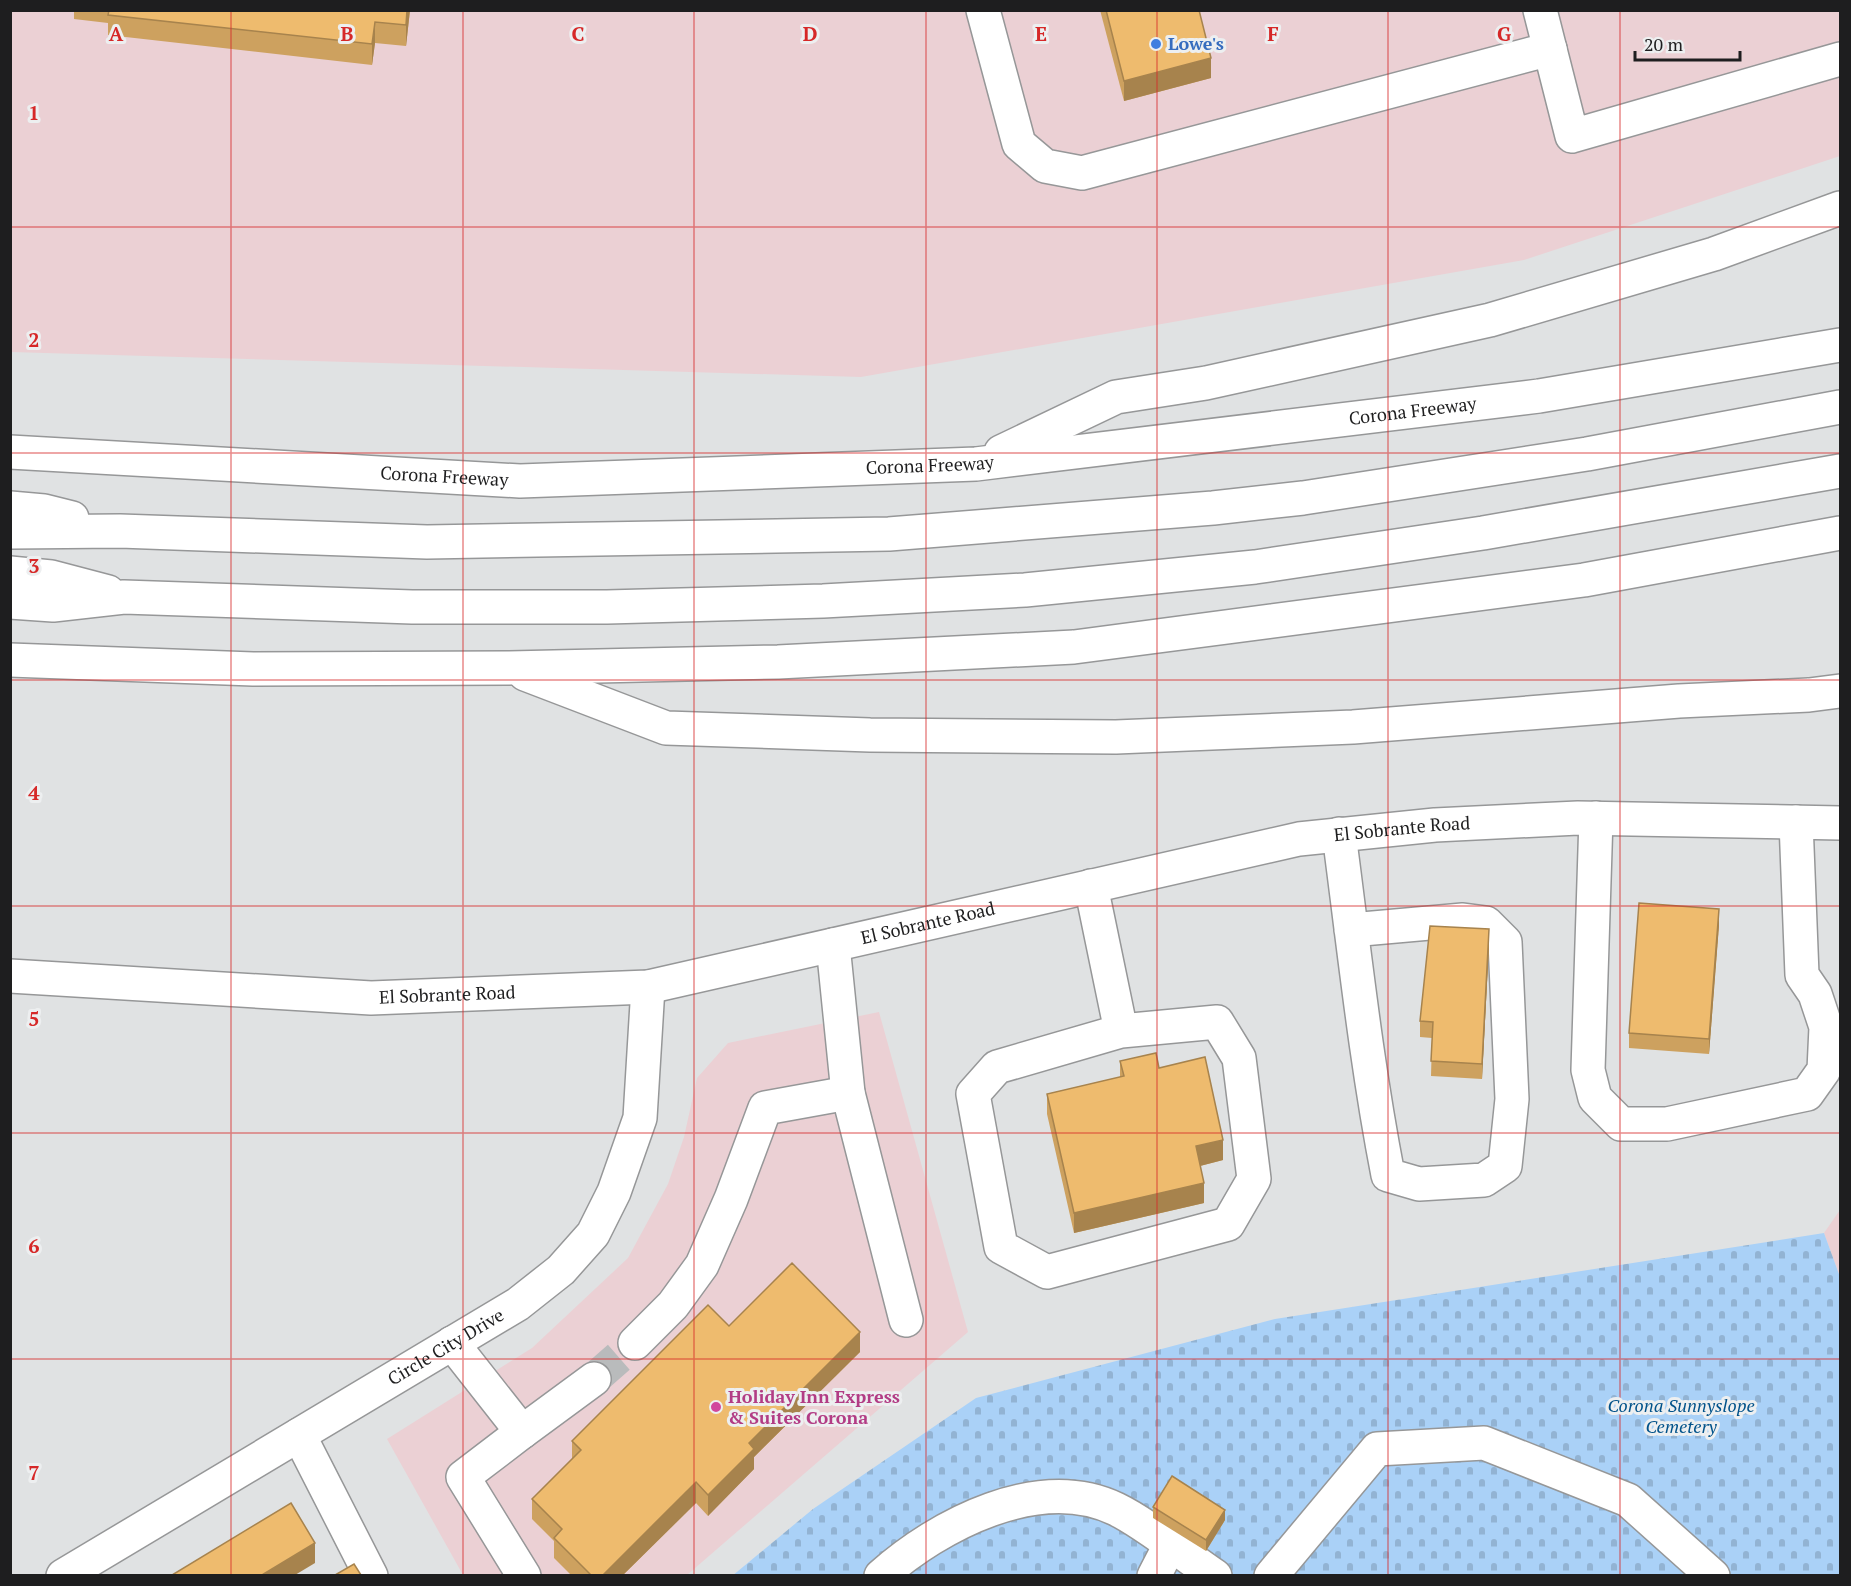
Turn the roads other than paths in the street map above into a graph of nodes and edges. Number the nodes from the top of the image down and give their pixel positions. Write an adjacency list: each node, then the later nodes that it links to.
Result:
1 (983, 10): 3 (main road)
2 (1540, 10): 3 (main road)
3 (1550, 49): 4 (main road)
4 (1840, 59)
5 (1840, 208): 9 (main road)
6 (1840, 345): 9 (main road, Corona Freeway)
7 (1840, 407): 12 (main road)
8 (10, 452): 9 (main road, Corona Freeway)
9 (976, 464)
10 (1840, 471): 16 (main road)
11 (10, 508): 12 (main road)
12 (120, 531): 13 (main road)
13 (10, 532)
14 (1840, 533): 19 (main road)
15 (10, 573): 16 (main road)
16 (124, 597): 17 (main road)
17 (10, 602)
18 (10, 660): 19 (main road)
19 (509, 668): 20 (main road)
20 (1840, 691)
21 (1596, 818): 22 (main road, El Sobrante Road); 22 (main road); 24 (main road, El Sobrante Road)
22 (1796, 822): 23 (main road, El Sobrante Road)
23 (1840, 823)
24 (1339, 834): 25 (main road, El Sobrante Road); 26 (main road)
25 (1091, 886): 27 (main road, El Sobrante Road); 30 (main road)
26 (1351, 930): 26 (main road)
27 (833, 945): 29 (main road, El Sobrante Road); 31 (main road)
28 (10, 976): 29 (main road, El Sobrante Road)
29 (648, 987): 33 (main road, Circle City Drive)
30 (1121, 1031): 30 (main road)
31 (848, 1093): 32 (main road); 34 (main road)
32 (906, 1320)
33 (452, 1343): 36 (main road); 37 (main road, Circle City Drive)
34 (635, 1343)
35 (594, 1379): 36 (main road)
36 (522, 1432): 41 (main road)
37 (299, 1435): 39 (main road, Circle City Drive); 40 (main road)
38 (1170, 1545): 42 (main road); 43 (main road); 44 (main road)
39 (63, 1575)
40 (371, 1575)
41 (524, 1575)
42 (881, 1575)
43 (1154, 1575)
44 (1215, 1575)
45 (1271, 1575): 46 (main road)
46 (1713, 1575)

